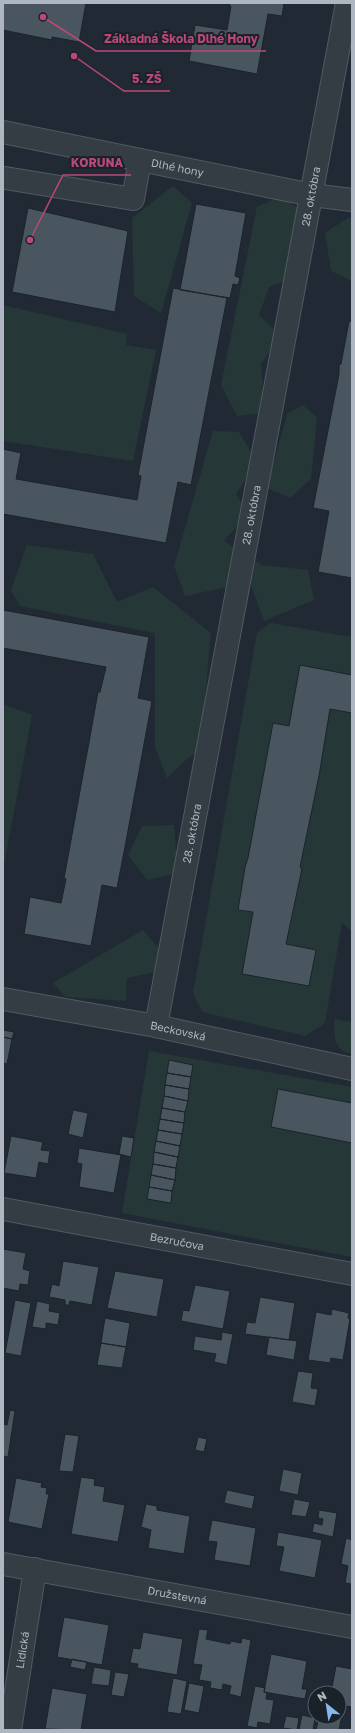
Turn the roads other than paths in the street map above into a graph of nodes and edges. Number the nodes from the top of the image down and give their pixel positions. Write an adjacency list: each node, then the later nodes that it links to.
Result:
1 (347, 3): 5 (street, 28. októbra)
2 (3, 132): 3 (street, Dlhé hony)
3 (140, 160): 4 (street); 5 (street, Dlhé hony)
4 (5, 178)
5 (312, 195): 6 (street, Dlhé hony); 8 (street, 28. októbra)
6 (352, 200)
7 (3, 999): 8 (street, Beckovská)
8 (156, 1026): 9 (street, Beckovská)
9 (352, 1069)
10 (3, 1209): 11 (street, Bezručova)
11 (352, 1274)
12 (3, 1564): 13 (street, Družstevná)
13 (35, 1569): 14 (street, Družstevná); 15 (street, Lidická)
14 (352, 1627)
15 (10, 1730)

